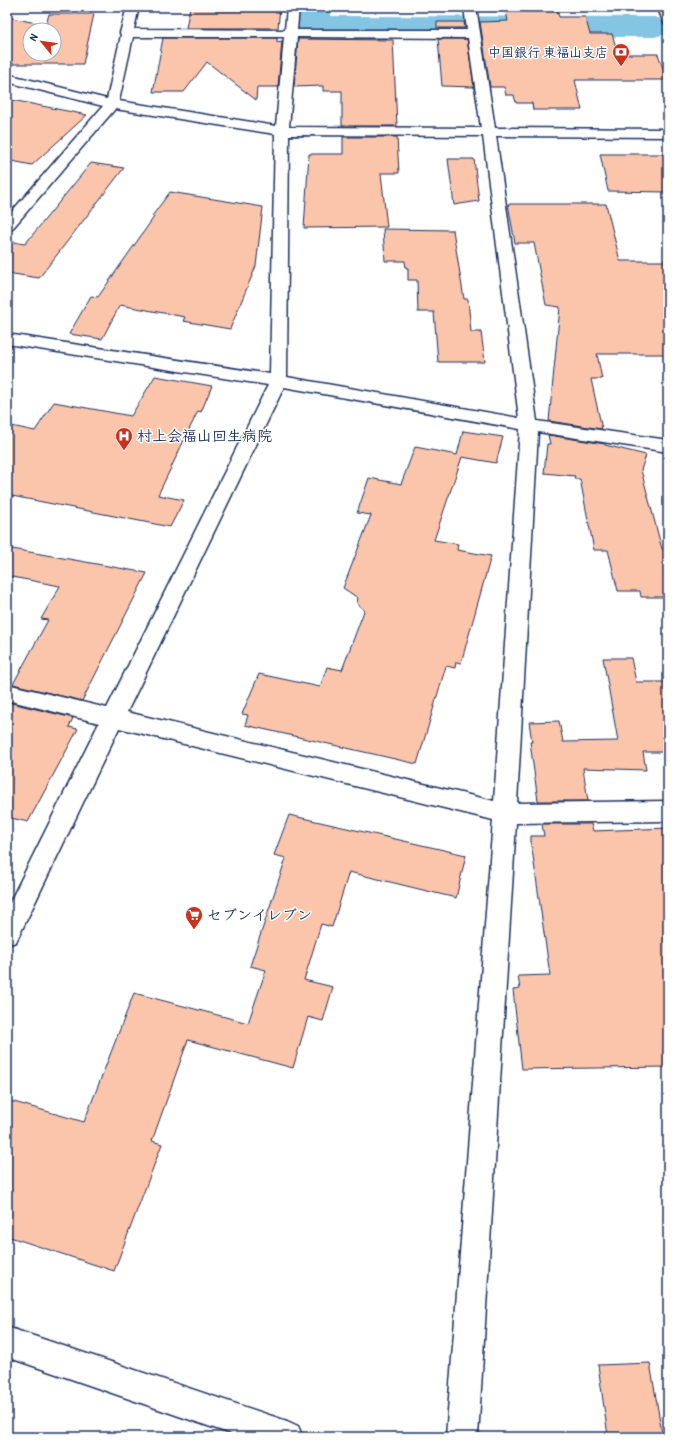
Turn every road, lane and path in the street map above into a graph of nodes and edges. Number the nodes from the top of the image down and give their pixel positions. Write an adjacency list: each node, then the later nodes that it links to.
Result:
1 (133, 7): 7 (street)
2 (293, 7): 8 (street)
3 (470, 7): 6 (street)
4 (663, 7): 5 (highway)
5 (668, 20)
6 (472, 29): 8 (street); 12 (street)
7 (126, 34): 8 (street); 10 (street)
8 (291, 34): 11 (street)
9 (7, 78): 10 (street)
10 (112, 104): 11 (street); 14 (street)
11 (282, 130): 12 (street); 16 (street)
12 (489, 133): 13 (street); 17 (street)
13 (668, 133)
14 (7, 226)
15 (7, 339): 16 (street)
16 (278, 381): 17 (street); 20 (street)
17 (529, 425): 18 (street); 22 (street)
18 (668, 446)
19 (7, 692): 20 (street)
20 (112, 717): 22 (street); 23 (street)
21 (668, 810): 22 (street)
22 (505, 813): 26 (street)
23 (7, 934)
24 (7, 1342): 25 (street)
25 (287, 1437)
26 (462, 1437)

